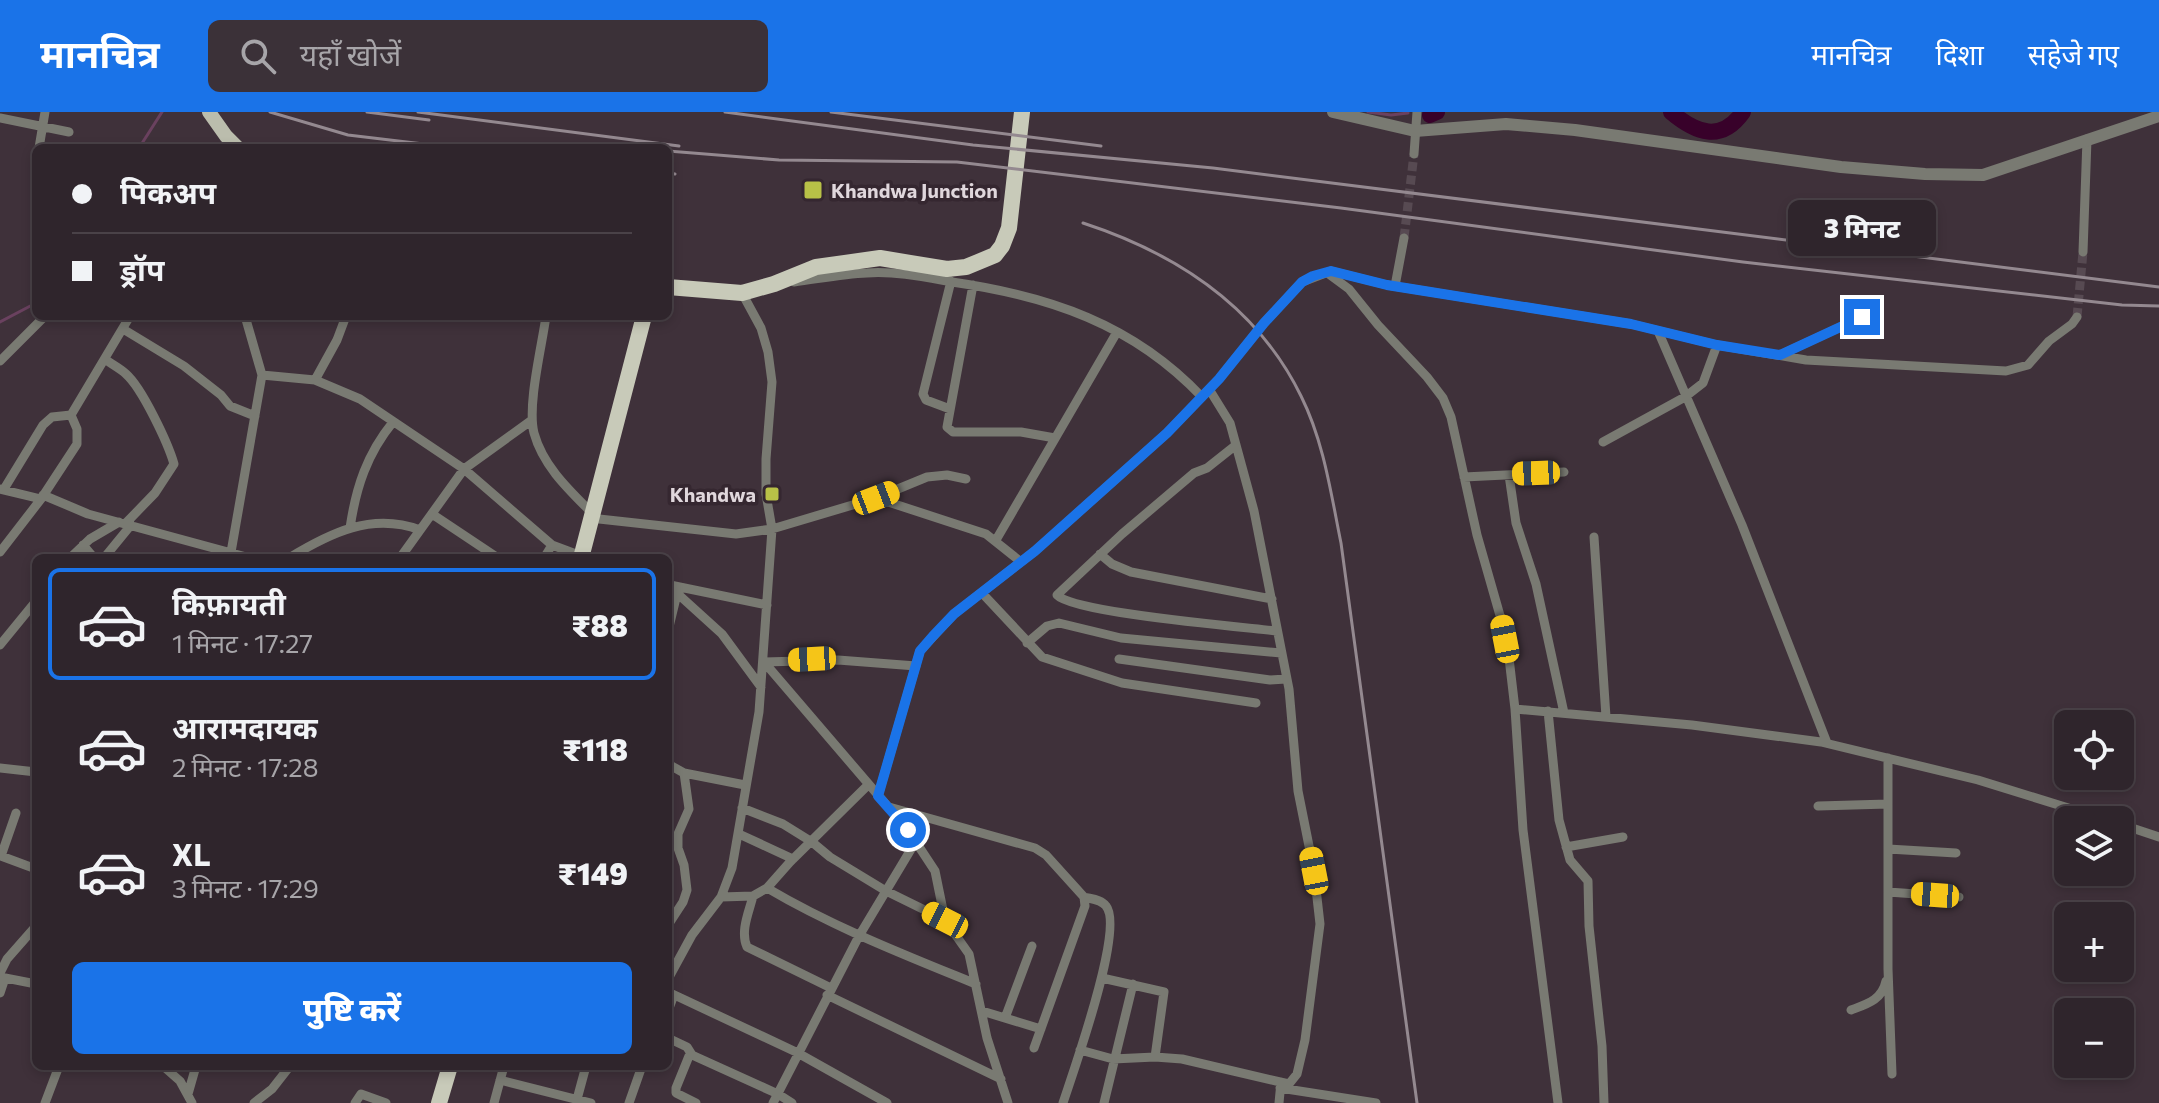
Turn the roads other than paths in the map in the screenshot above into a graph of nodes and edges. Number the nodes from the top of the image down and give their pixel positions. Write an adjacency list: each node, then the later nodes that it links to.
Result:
1 (45, 112): 8 (street)
2 (209, 112): 13 (main road)
3 (1022, 112): 19 (highway)
4 (1333, 112): 9 (street)
5 (1417, 112): 9 (street)
6 (2159, 116): 11 (street)
7 (0, 118): 8 (street)
8 (43, 127): 10 (street); 12 (street)
9 (1415, 131): 11 (street); 14 (street)
10 (69, 132)
11 (2087, 139): 16 (street)
12 (40, 144)
13 (234, 144)
14 (1414, 154)
15 (1404, 238): 21 (street)
16 (2083, 252)
17 (1326, 272): 21 (street); 41 (street); 55 (street)
18 (951, 281): 19 (street); 20 (street); 43 (street)
19 (774, 284): 23 (highway)
20 (973, 285): 34 (street); 43 (street)
21 (1395, 286): 33 (street)
22 (672, 287): 23 (highway)
23 (742, 293): 64 (street)
24 (1862, 317): 36 (street)
25 (2077, 317): 36 (street)
26 (41, 320): 38 (street)
27 (128, 320): 32 (street)
28 (246, 320): 39 (street)
29 (344, 320): 40 (street)
30 (545, 320): 46 (street)
31 (643, 320): 61 (highway)
32 (123, 329): 37 (street); 45 (street)
33 (1658, 331): 35 (street); 42 (street)
34 (1117, 332): 41 (street); 48 (street)
35 (1717, 345): 36 (street); 42 (street)
36 (1780, 355)
37 (105, 359): 44 (street); 62 (street)
38 (0, 361)
39 (262, 375): 40 (street); 45 (street)
40 (315, 380): 47 (street)
41 (1206, 393): 50 (street); 83 (street)
42 (1685, 397): 49 (street); 106 (street)
43 (950, 409): 48 (street)
44 (71, 415): 57 (street); 58 (street)
45 (255, 416): 75 (street)
46 (532, 420): 51 (street); 61 (street)
47 (393, 422): 51 (street); 63 (street)
48 (1055, 438): 67 (street)
49 (1603, 442)
50 (1236, 445): 82 (street); 88 (street)
51 (464, 469): 60 (street); 69 (street)
52 (1564, 472): 53 (street)
53 (1509, 475): 55 (street); 104 (street)
54 (0, 476): 57 (street)
55 (1464, 477): 102 (street)
56 (966, 479): 59 (street)
57 (4, 487): 58 (street)
58 (42, 497): 62 (street); 70 (street)
59 (876, 498): 64 (street); 67 (street)
60 (432, 514): 65 (street); 78 (street)
61 (591, 516): 64 (street); 81 (highway)
62 (125, 524): 68 (street); 73 (street); 74 (street)
63 (350, 528): 65 (street); 76 (street)
64 (772, 529): 89 (street)
65 (420, 530): 77 (street)
66 (1594, 537): 105 (street)
67 (996, 540): 83 (street)
68 (83, 545): 71 (street); 72 (street)
69 (552, 545): 79 (street); 80 (street)
70 (0, 552)
71 (74, 554)
72 (91, 554)
73 (106, 554)
74 (228, 554)
75 (231, 554)
76 (296, 554)
77 (403, 554)
78 (492, 554)
79 (546, 554)
80 (575, 554)
81 (584, 554)
82 (1100, 554): 88 (street); 92 (street)
83 (1021, 562): 86 (street)
84 (672, 586): 89 (street)
85 (672, 588): 87 (street)
86 (982, 593): 93 (street); 98 (street)
87 (677, 594): 91 (street); 100 (street)
88 (1272, 599): 92 (street)
89 (767, 605): 97 (street)
90 (32, 606): 94 (street)
91 (672, 615)
92 (1277, 631): 95 (street)
93 (1027, 643): 95 (street); 101 (street)
94 (0, 645)
95 (1281, 653): 99 (street)
96 (1119, 659): 99 (street)
97 (764, 662): 98 (street); 100 (street); 113 (street)
98 (916, 666): 114 (street)
99 (1286, 679): 176 (street)
100 (761, 687): 112 (street)
101 (1256, 703)
102 (1515, 709): 103 (street); 196 (street)
103 (1548, 711): 104 (street); 127 (street)
104 (1564, 713): 105 (street)
105 (1606, 717): 106 (street)
106 (1827, 743): 107 (street)
107 (1888, 758): 115 (street); 118 (street)
108 (672, 766): 111 (street)
109 (0, 768): 110 (street)
110 (32, 772)
111 (684, 773): 112 (street); 139 (street)
112 (745, 785): 119 (street)
113 (868, 785): 114 (street); 126 (street)
114 (878, 796): 116 (street)
115 (1888, 804): 117 (street); 128 (street)
116 (887, 806): 125 (street); 137 (street)
117 (1818, 806)
118 (2062, 806)
119 (742, 808): 122 (street); 126 (street)
120 (16, 813): 131 (street)
121 (2134, 829): 124 (street)
122 (739, 834): 130 (street); 136 (street)
123 (1623, 837): 127 (street)
124 (2159, 837)
125 (916, 841): 133 (street); 140 (street)
126 (812, 842): 130 (street); 133 (street)
127 (1566, 847): 197 (street)
128 (1888, 849): 129 (street); 134 (street)
129 (1956, 853)
130 (793, 859): 132 (street)
131 (32, 868)
132 (767, 888): 135 (street); 142 (street)
133 (886, 891): 140 (street); 142 (street)
134 (1888, 892): 138 (street); 144 (street)
135 (753, 896): 136 (street); 151 (street)
136 (721, 897): 145 (street)
137 (1084, 897): 147 (street); 157 (street)
138 (1959, 897)
139 (672, 919)
140 (945, 920): 149 (street)
141 (32, 931): 146 (street)
142 (859, 936): 149 (street); 151 (street)
143 (1032, 946): 156 (street)
144 (1888, 969): 154 (street); 173 (street)
145 (672, 972)
146 (2, 976): 148 (street); 152 (street)
147 (1102, 978): 150 (street); 160 (street)
148 (32, 983)
149 (976, 984): 155 (street)
150 (1133, 984): 163 (street); 164 (street)
151 (829, 992): 161 (street); 174 (street)
152 (0, 993)
153 (672, 993): 161 (street)
154 (1851, 1010)
155 (982, 1011): 156 (street); 174 (street)
156 (1005, 1018): 157 (street)
157 (1041, 1029): 159 (street)
158 (672, 1040): 162 (street)
159 (1034, 1048)
160 (1080, 1050): 164 (street); 192 (street)
161 (797, 1053): 177 (street); 190 (street)
162 (692, 1055): 177 (street); 188 (street)
163 (1155, 1057): 164 (street); 176 (street)
164 (1113, 1059): 193 (street)
165 (57, 1070): 181 (street)
166 (168, 1070): 178 (street)
167 (195, 1070): 178 (street)
168 (287, 1070): 179 (street)
169 (449, 1070): 184 (highway)
170 (503, 1070): 175 (street)
171 (585, 1070): 180 (street)
172 (641, 1070): 187 (street)
173 (1892, 1074)
174 (1001, 1079): 191 (street)
175 (500, 1080): 180 (street); 185 (street)
176 (1280, 1085): 194 (street); 195 (street)
177 (775, 1098): 189 (street)
178 (190, 1099)
179 (261, 1101)
180 (576, 1101): 186 (street)
181 (45, 1103)
182 (355, 1103): 183 (street)
183 (386, 1103)
184 (439, 1103)
185 (494, 1103)
186 (591, 1103)
187 (629, 1103)
188 (696, 1103)
189 (792, 1103)
190 (887, 1103)
191 (1008, 1103)
192 (1063, 1103)
193 (1104, 1103)
194 (1279, 1103)
195 (1376, 1103)
196 (1558, 1103)
197 (1604, 1103)

